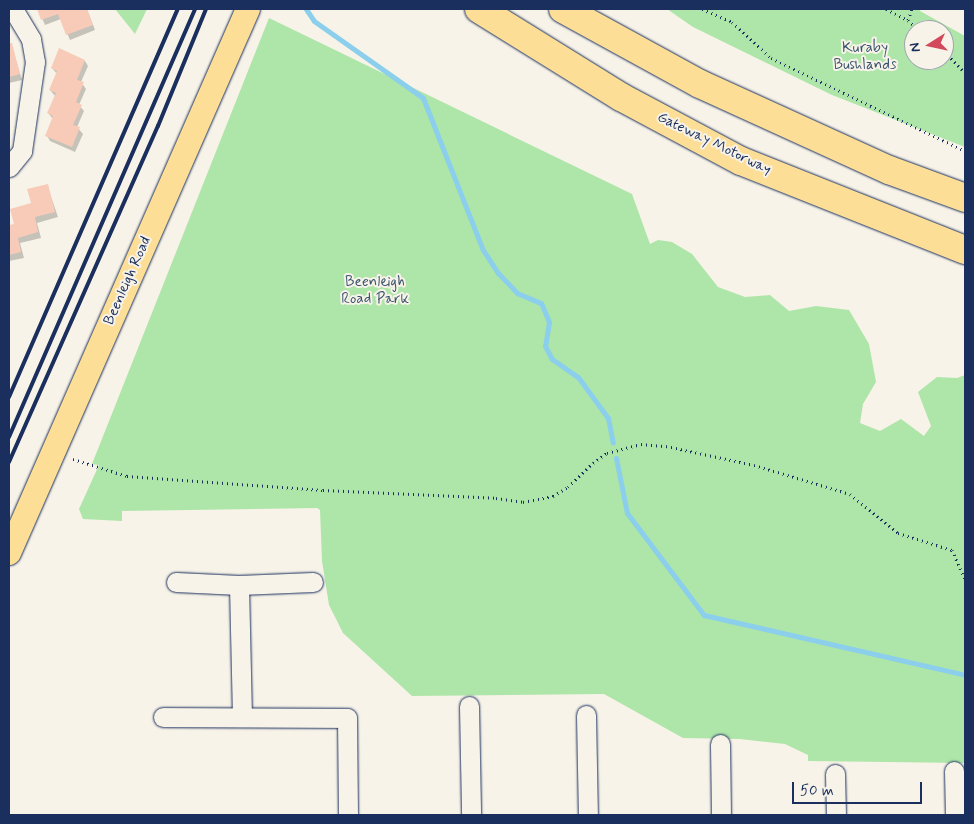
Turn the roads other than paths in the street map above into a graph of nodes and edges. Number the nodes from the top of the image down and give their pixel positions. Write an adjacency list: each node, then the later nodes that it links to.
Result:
1 (13, 9): 5 (street)
2 (248, 9): 8 (main road, Beenleigh Road)
3 (479, 9): 7 (highway, Gateway Motorway)
4 (563, 9): 6 (highway)
5 (9, 167)
6 (965, 198)
7 (965, 250)
8 (9, 553)
9 (176, 582): 11 (street)
10 (313, 582): 11 (street)
11 (239, 585): 15 (street)
12 (469, 706): 20 (street)
13 (586, 715): 21 (street)
14 (163, 717): 15 (street)
15 (242, 718): 19 (street)
16 (720, 744): 22 (street)
17 (954, 771): 24 (street)
18 (835, 774): 23 (street)
19 (348, 815)
20 (470, 815)
21 (588, 815)
22 (721, 815)
23 (836, 815)
24 (955, 815)

